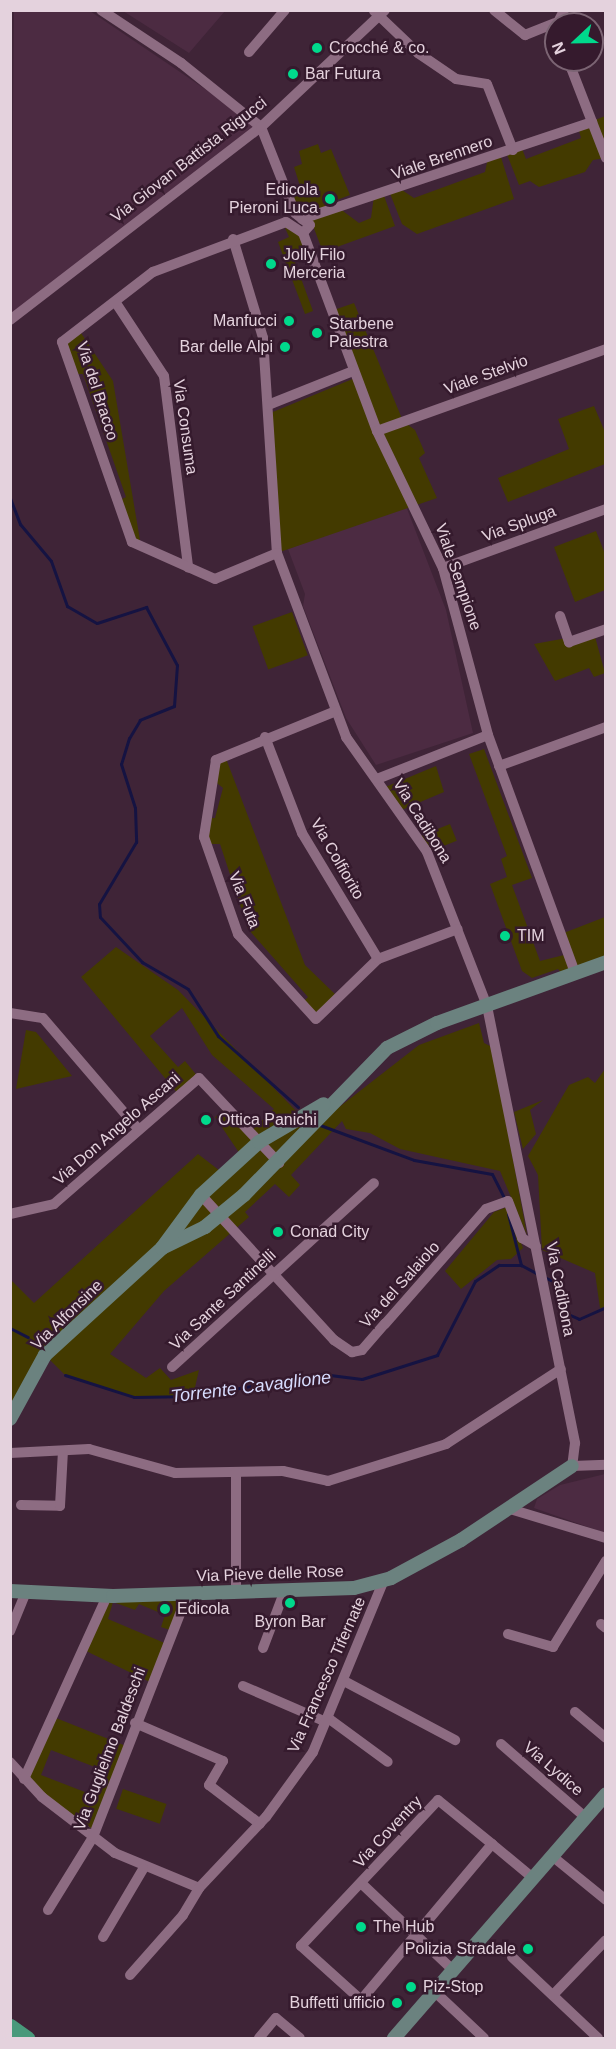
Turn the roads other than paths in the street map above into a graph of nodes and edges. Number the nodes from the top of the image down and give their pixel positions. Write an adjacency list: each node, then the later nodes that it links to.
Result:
1 (101, 10): 9 (street)
2 (285, 10): 6 (street)
3 (494, 10): 5 (street)
4 (379, 12): 9 (street, Via Giovan Battista Rigucci); 10 (street)
5 (544, 29)
6 (249, 52)
7 (573, 72): 8 (street)
8 (592, 122): 10 (street, Viale Brennero); 11 (street)
9 (261, 127): 12 (street); 17 (street, Via Giovan Battista Rigucci)
10 (513, 150): 12 (street, Viale Brennero)
11 (606, 158)
12 (298, 216): 13 (street); 14 (street, Viale Sempione)
13 (286, 222): 14 (street); 15 (street, Via del Bracco)
14 (303, 233): 19 (street, Viale Sempione)
15 (233, 239): 16 (street, Via del Bracco); 20 (street, Via Cadibona)
16 (116, 303): 24 (street, Via Consuma); 24 (street, Via del Bracco)
17 (10, 320)
18 (606, 349): 21 (street, Viale Stelvio)
19 (353, 371): 20 (street); 21 (street, Viale Sempione)
20 (268, 405): 23 (street, Via Cadibona)
21 (377, 431): 25 (street, Viale Sempione)
22 (606, 509): 25 (street, Via Spluga)
23 (277, 553): 24 (street, Via del Bracco); 28 (street, Via Cadibona)
24 (188, 567)
25 (443, 568): 30 (street, Viale Sempione)
26 (560, 616): 27 (street)
27 (606, 629)
28 (336, 711): 31 (street, Via Futa); 33 (street, Via Cadibona)
29 (606, 728): 32 (street)
30 (488, 735): 32 (street, Viale Sempione); 33 (street)
31 (265, 737): 35 (street, Via Colfiorito); 35 (street, Via Futa)
32 (499, 766): 37 (street, Viale Sempione)
33 (377, 779): 34 (street, Via Cadibona)
34 (458, 929): 35 (street, Via Futa); 38 (street, Via Cadibona)
35 (378, 959)
36 (606, 962): 37 (main road, Via Alfonsine)
37 (575, 973): 38 (main road, Via Alfonsine)
38 (487, 1006): 40 (main road, Via Alfonsine); 48 (street, Via Cadibona)
39 (10, 1013): 41 (street)
40 (333, 1098): 42 (main road, Via Alfonsine); 43 (main road, Via Alfonsine)
41 (138, 1129): 42 (street, Via Don Angelo Ascani); 46 (street, Via Don Angelo Ascani)
42 (259, 1142): 43 (street, Via Don Angelo Ascani); 45 (main road, Via Alfonsine)
43 (279, 1163): 47 (main road, Via Alfonsine)
44 (374, 1183): 50 (street, Via Sante Santinelli)
45 (201, 1195): 47 (street, Via del Salaiolo); 49 (main road, Via Alfonsine)
46 (10, 1214)
47 (220, 1216): 49 (main road, Via Alfonsine); 50 (street, Via del Salaiolo)
48 (536, 1246): 50 (street, Via del Salaiolo); 52 (street, Via Cadibona)
49 (162, 1248): 53 (main road, Via Alfonsine)
50 (273, 1274): 51 (street, Via Sante Santinelli)
51 (172, 1367)
52 (561, 1369): 57 (street, Via Cadibona); 58 (street)
53 (12, 1414)
54 (63, 1451): 55 (street); 58 (street); 59 (street)
55 (10, 1453)
56 (606, 1465): 57 (street)
57 (572, 1466): 60 (main road, Via Pieve delle Rose)
58 (236, 1472): 66 (street)
59 (21, 1505)
60 (510, 1509): 61 (street); 63 (main road, Via Pieve delle Rose)
61 (606, 1538)
62 (606, 1561): 71 (street)
63 (384, 1580): 64 (main road, Via Pieve delle Rose); 73 (street, Via Francesco Tifernate)
64 (285, 1590): 66 (main road, Via Pieve delle Rose); 72 (street)
65 (10, 1591): 67 (main road, Via Pieve delle Rose)
66 (236, 1591): 68 (main road, Via Pieve delle Rose)
67 (26, 1592): 69 (main road, Via Pieve delle Rose); 70 (street)
68 (188, 1593): 69 (main road, Via Pieve delle Rose); 77 (street, Via Guglielmo Baldeschi)
69 (107, 1596): 83 (street)
70 (10, 1631)
71 (508, 1634)
72 (263, 1648)
73 (344, 1681): 76 (street, Via Francesco Tifernate); 79 (street)
74 (243, 1686): 76 (street)
75 (576, 1712): 78 (street)
76 (327, 1720): 82 (street); 86 (street, Via Francesco Tifernate)
77 (135, 1723): 86 (street); 87 (street, Via Guglielmo Baldeschi)
78 (606, 1738)
79 (455, 1740)
80 (501, 1744): 85 (street, Via Lydice)
81 (10, 1762): 83 (street)
82 (388, 1762)
83 (24, 1779): 87 (street)
84 (606, 1794): 85 (main road)
85 (585, 1817): 89 (main road)
86 (260, 1824): 93 (street, Via Francesco Tifernate)
87 (93, 1837): 90 (street); 95 (street, Via Guglielmo Baldeschi)
88 (492, 1844): 91 (street, Via Coventry); 92 (street, Via Coventry); 96 (street, Via Coventry)
89 (552, 1856): 91 (main road); 94 (street)
90 (143, 1869): 93 (street); 97 (street)
91 (533, 1878): 100 (main road)
92 (361, 1883): 96 (street, Via Coventry); 96 (street, Via Coventry)
93 (199, 1888): 101 (street, Via Francesco Tifernate)
94 (606, 1900)
95 (48, 1910)
96 (415, 1934): 100 (street, Via Coventry)
97 (103, 1937)
98 (606, 1940): 103 (street)
99 (512, 1957): 103 (street)
100 (453, 1970): 102 (main road)
101 (130, 1975)
102 (435, 1992): 108 (main road); 109 (street)
103 (553, 1995): 110 (street)
104 (10, 2026): 105 (main road)
105 (27, 2038)
106 (259, 2038): 107 (street)
107 (300, 2038)
108 (394, 2038)
109 (484, 2038)
110 (598, 2038)

